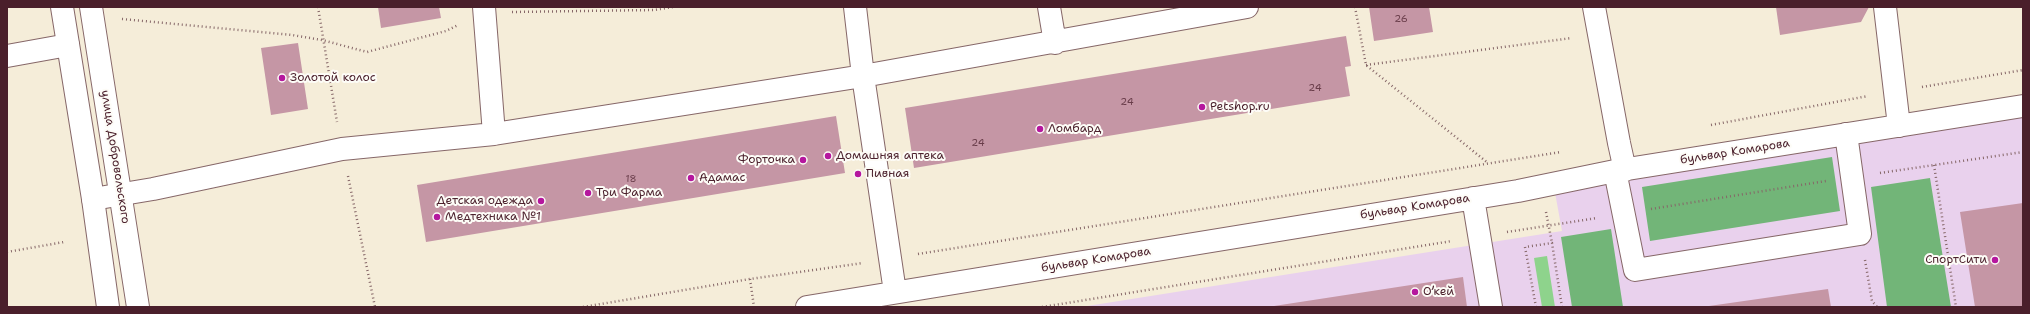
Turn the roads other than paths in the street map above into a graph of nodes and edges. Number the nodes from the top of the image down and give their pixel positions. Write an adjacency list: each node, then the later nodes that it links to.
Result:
1 (62, 7): 10 (street)
2 (91, 7): 18 (street, улица Добровольского)
3 (855, 7): 12 (street)
4 (1049, 7): 9 (street)
5 (1247, 7): 9 (street)
6 (1594, 7): 17 (street)
7 (1885, 7): 14 (street)
8 (484, 10): 15 (street)
9 (1055, 43): 12 (street)
10 (68, 45): 11 (street); 20 (street)
11 (7, 56)
12 (863, 76): 15 (street); 21 (street)
13 (2023, 106): 14 (street, бульвар Комарова)
14 (1899, 126): 16 (street, бульвар Комарова)
15 (494, 134): 18 (street)
16 (1846, 134): 17 (street, бульвар Комарова); 17 (street)
17 (1620, 171): 19 (street, бульвар Комарова)
18 (121, 194): 20 (street); 23 (street, улица Добровольского)
19 (1473, 198): 21 (street, бульвар Комарова); 25 (street)
20 (93, 199): 22 (street)
21 (895, 292): 24 (street, бульвар Комарова)
22 (108, 307)
23 (138, 307)
24 (807, 307)
25 (1491, 307)

